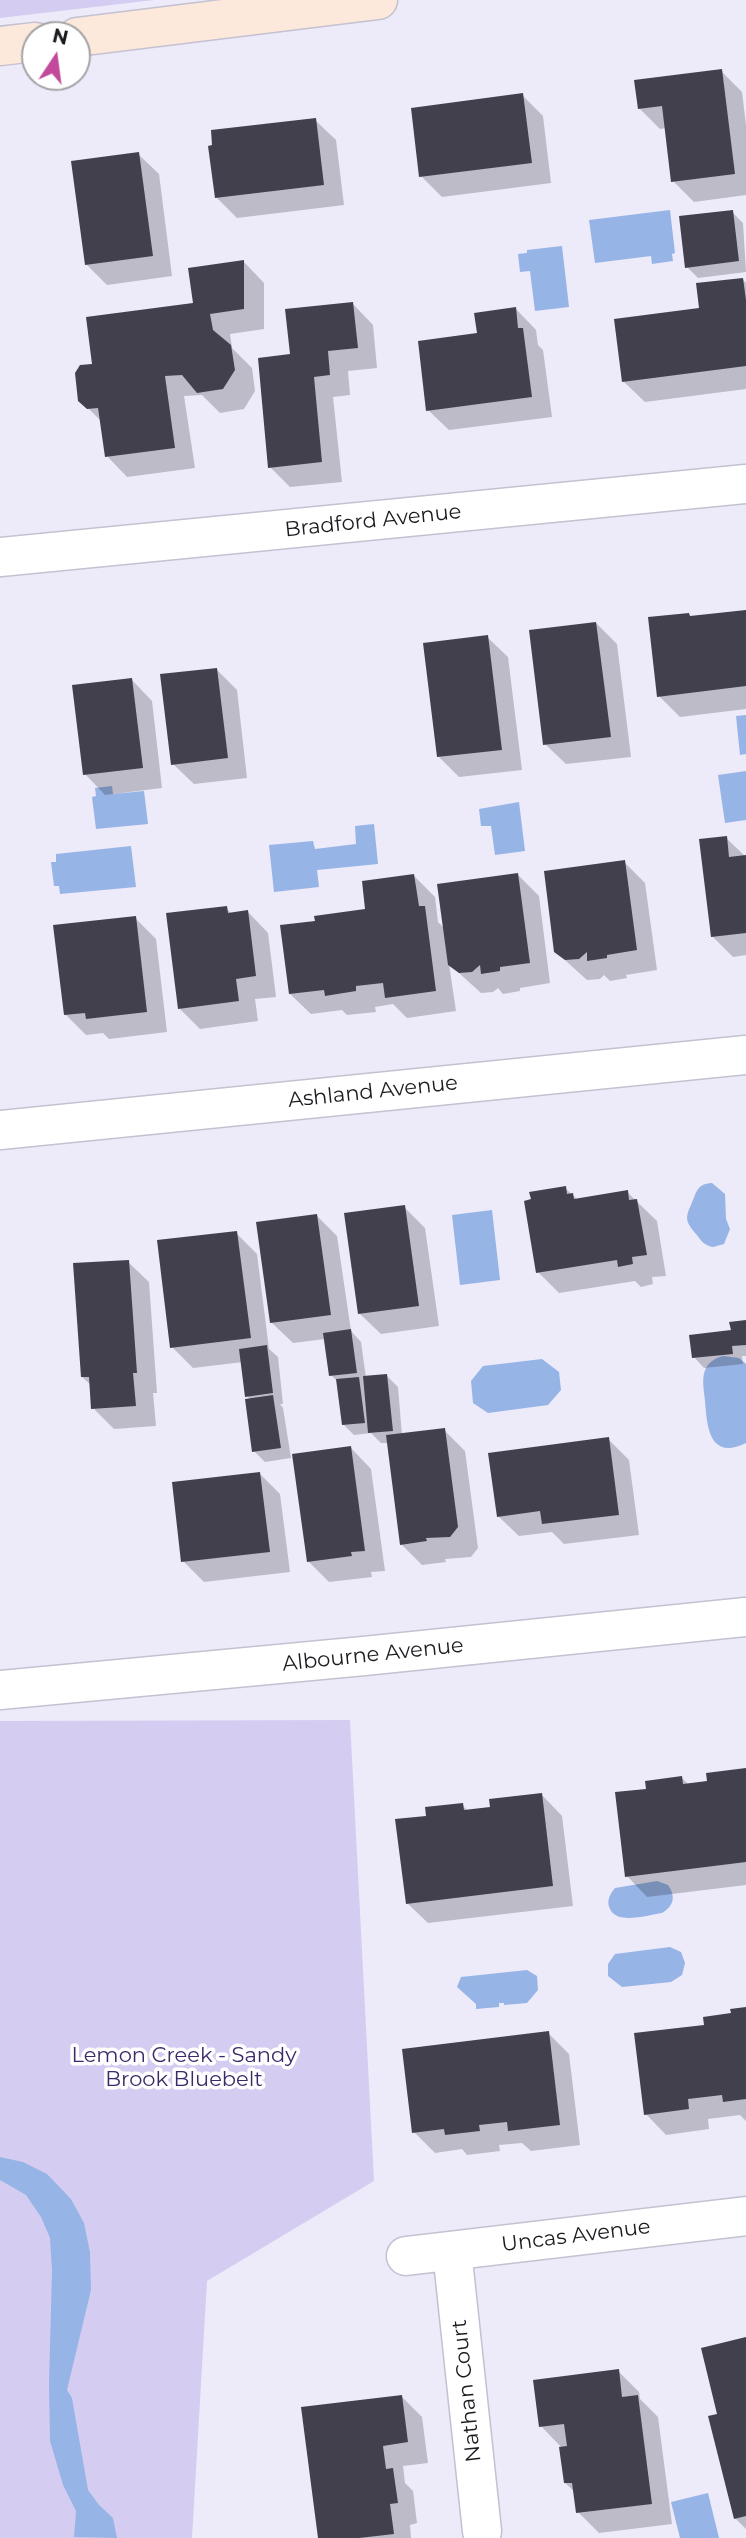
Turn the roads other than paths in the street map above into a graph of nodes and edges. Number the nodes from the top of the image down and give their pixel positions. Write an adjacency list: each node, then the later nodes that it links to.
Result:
1 (378, 0): 2 (main road)
2 (91, 35)
3 (21, 44): 4 (main road)
4 (0, 46)
5 (746, 484): 6 (street, Bradford Avenue)
6 (0, 557)
7 (746, 1055): 8 (street, Ashland Avenue)
8 (0, 1130)
9 (746, 1617): 10 (street, Albourne Avenue)
10 (0, 1690)
11 (746, 2216): 12 (street, Uncas Avenue)
12 (452, 2251): 13 (street, Uncas Avenue); 14 (street, Nathan Court)
13 (405, 2256)
14 (482, 2531)

